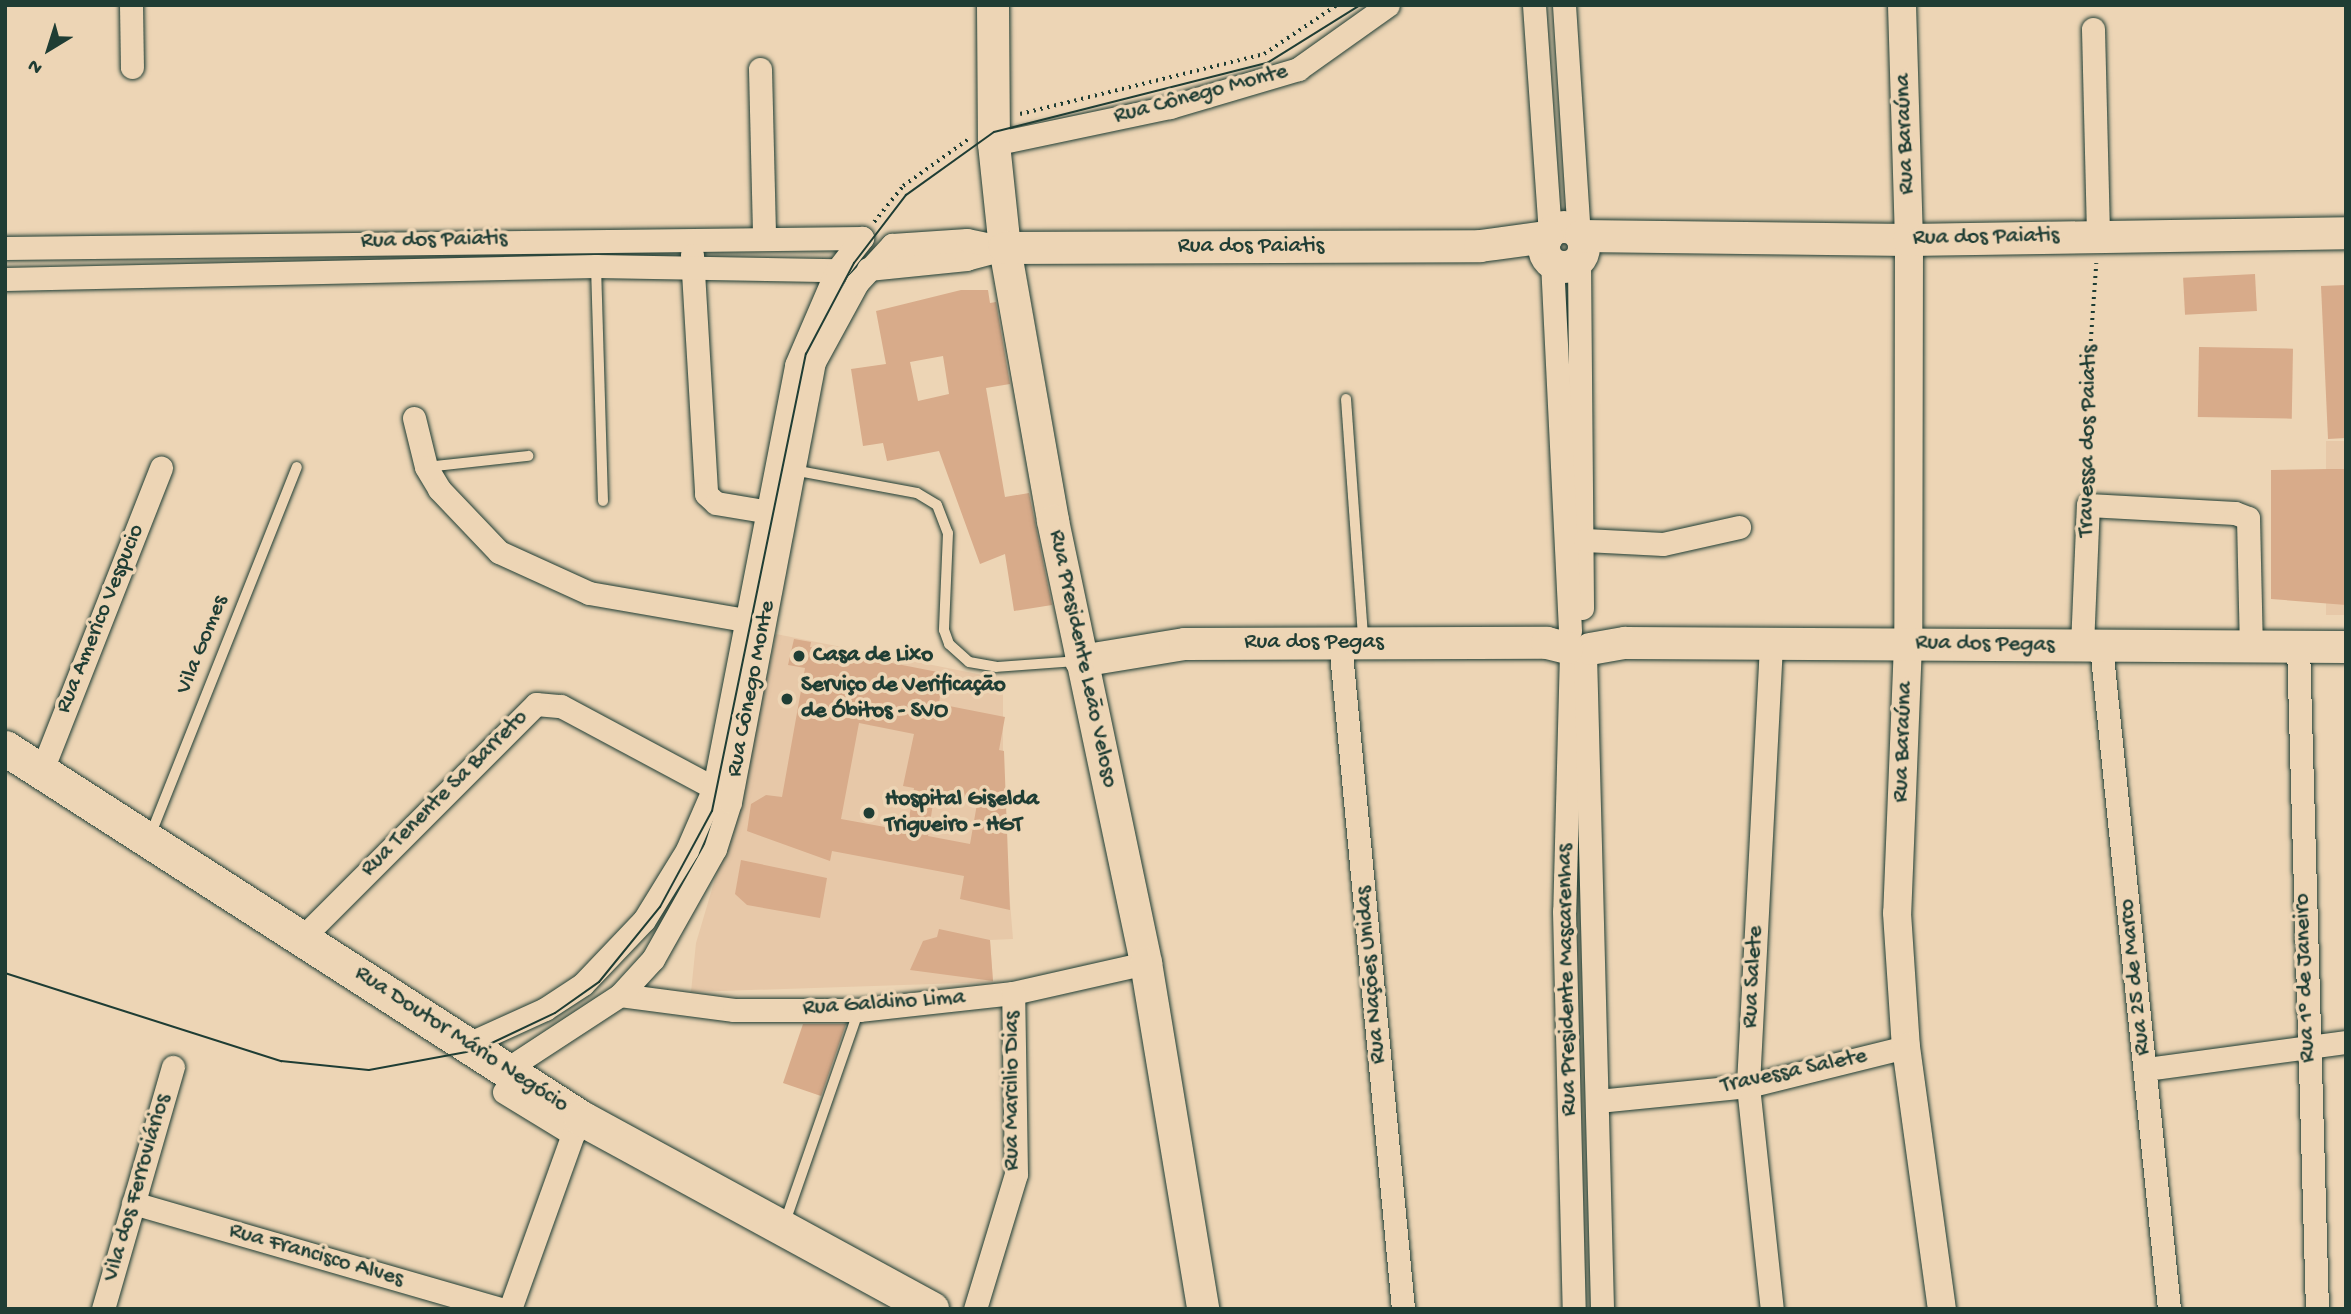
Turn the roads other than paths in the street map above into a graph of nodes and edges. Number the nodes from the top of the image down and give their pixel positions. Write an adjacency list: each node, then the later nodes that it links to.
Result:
1 (131, 5): 8 (street)
2 (993, 5): 10 (main road, Rua Presidente Leão Veloso)
3 (1388, 5): 10 (street, Rua Cônego Monte)
4 (1534, 5): 20 (street, Rua Presidente Mascarenhas)
5 (1564, 5): 20 (street, Rua Presidente Mascarenhas)
6 (1902, 5): 17 (street, Rua Baraúna)
7 (2093, 29): 12 (street)
8 (132, 67)
9 (760, 69): 13 (street)
10 (994, 144): 22 (main road, Rua Presidente Leão Veloso)
11 (2346, 233): 12 (main road, Rua dos Paiatis)
12 (2098, 236): 17 (main road, Rua dos Paiatis)
13 (764, 237): 14 (street, Rua dos Paiatis); 15 (street, Rua dos Paiatis)
14 (862, 237): 27 (street, Rua Cônego Monte)
15 (691, 238): 16 (street, Rua dos Paiatis); 25 (street)
16 (564, 239): 19 (street, Rua dos Paiatis); 24 (street)
17 (1909, 240): 20 (main road, Rua dos Paiatis); 44 (street, Rua Baraúna)
18 (892, 245): 22 (street, Rua dos Paiatis); 26 (street, Rua Cônego Monte)
19 (84, 246): 21 (street, Rua dos Paiatis); 28 (street)
20 (1564, 247): 22 (main road, Rua dos Paiatis); 40 (street, Rua Presidente Mascarenhas); 43 (street, Rua Presidente Mascarenhas)
21 (5, 248)
22 (1006, 248): 26 (street, Rua dos Paiatis); 50 (main road, Rua Presidente Leão Veloso)
23 (596, 266): 24 (street, Rua dos Paiatis); 25 (street, Rua dos Paiatis); 37 (lane)
24 (565, 267): 28 (street, Rua dos Paiatis)
25 (692, 269): 27 (street, Rua dos Paiatis); 38 (street)
26 (868, 269): 36 (street, Rua Cônego Monte)
27 (837, 270): 38 (street, Rua Cônego Monte)
28 (86, 276): 29 (street, Rua dos Paiatis)
29 (5, 279)
30 (1346, 399): 42 (lane)
31 (414, 418): 34 (street)
32 (528, 456): 34 (lane)
33 (297, 467): 54 (lane, Vila Gomes)
34 (426, 467): 41 (street)
35 (161, 468): 52 (street, Rua Americo Vespucio)
36 (793, 470): 50 (lane); 58 (street, Rua Cônego Monte)
37 (603, 501)
38 (764, 511): 41 (street, Rua Cônego Monte)
39 (1739, 527): 40 (street)
40 (1585, 540): 43 (street, Rua Presidente Mascarenhas)
41 (746, 620): 53 (street, Rua Cônego Monte)
42 (1352, 642): 43 (main road, Rua dos Pegas); 50 (main road, Rua dos Pegas); 77 (street, Rua Nações Unidas)
43 (1574, 642): 45 (main road, Rua dos Pegas); 68 (street, Rua Presidente Mascarenhas); 78 (street, Rua Presidente Mascarenhas)
44 (1908, 643): 45 (main road, Rua dos Pegas); 46 (main road, Rua dos Pegas); 62 (street, Rua Baraúna)
45 (1770, 645): 67 (street, Rua Salete)
46 (2092, 646): 47 (main road, Rua dos Pegas); 47 (street, Travessa dos Paiatis); 65 (street, Rua 25 de Marco)
47 (2250, 646): 48 (main road, Rua dos Pegas)
48 (2298, 646): 49 (main road, Rua dos Pegas); 63 (street, Rua 1º de Janeiro)
49 (2346, 647)
50 (1081, 660): 56 (main road, Rua Presidente Leão Veloso)
51 (5, 748): 52 (main road, Rua Doutor Mário Negócio)
52 (42, 770): 54 (main road, Rua Doutor Mário Negócio)
53 (714, 788): 55 (street, Rua Tenente Sa Barreto); 61 (street, Rua Cônego Monte)
54 (149, 838): 55 (main road, Rua Doutor Mário Negócio)
55 (304, 936): 61 (main road, Rua Doutor Mário Negócio)
56 (1146, 963): 57 (street, Rua Galdino Lima); 76 (main road, Rua Presidente Leão Veloso)
57 (1013, 993): 59 (street, Rua Galdino Lima); 75 (street, Rua Marcilio Dias)
58 (620, 995): 59 (street, Rua Galdino Lima); 66 (street, Rua Cônego Monte)
59 (859, 1010): 70 (lane)
60 (2346, 1042): 63 (street)
61 (468, 1044): 66 (main road, Rua Doutor Mário Negócio)
62 (1906, 1047): 67 (street, Travessa Salete); 81 (street, Rua Baraúna)
63 (2308, 1047): 65 (street); 83 (street, Rua 1º de Janeiro)
64 (173, 1066): 69 (street, Vila dos Ferroviários)
65 (2146, 1069): 82 (street, Rua 25 de Marco)
66 (506, 1080): 70 (main road, Rua Doutor Mário Negócio); 73 (street)
67 (1748, 1086): 68 (street, Travessa Salete); 80 (street, Rua Salete)
68 (1598, 1101): 79 (street, Rua Presidente Mascarenhas)
69 (133, 1203): 71 (street, Vila dos Ferroviários); 72 (street, Rua Francisco Alves)
70 (781, 1231): 74 (main road, Rua Doutor Mário Negócio)
71 (103, 1309)
72 (500, 1309)
73 (510, 1309)
74 (931, 1309)
75 (975, 1309)
76 (1203, 1309)
77 (1404, 1309)
78 (1574, 1309)
79 (1602, 1309)
80 (1772, 1309)
81 (1942, 1309)
82 (2169, 1309)
83 (2317, 1309)

